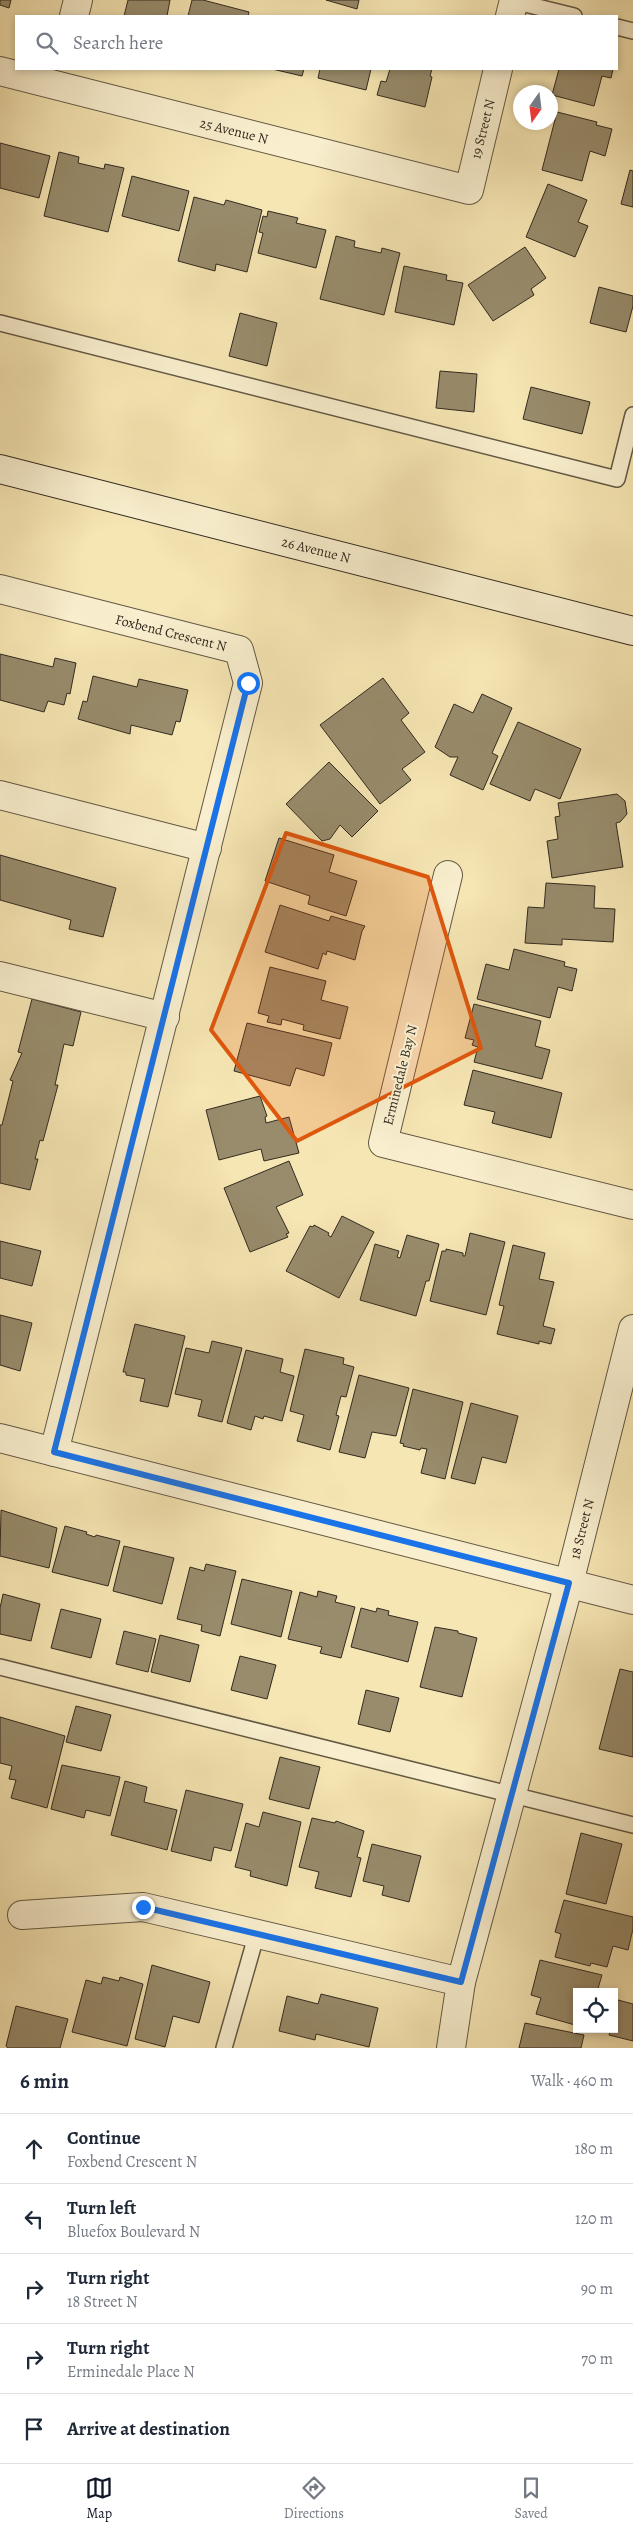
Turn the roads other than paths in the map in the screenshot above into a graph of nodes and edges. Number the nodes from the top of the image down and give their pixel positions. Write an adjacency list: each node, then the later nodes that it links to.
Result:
1 (78, 0): 3 (street)
2 (512, 4): 4 (lane)
3 (74, 15)
4 (569, 15)
5 (618, 27): 6 (lane)
6 (633, 31)
7 (498, 70): 10 (street, 19 Street N)
8 (0, 71): 9 (street, 25 Avenue N)
9 (58, 77): 10 (street, 25 Avenue N)
10 (468, 190)
11 (0, 323): 12 (lane)
12 (633, 415)
13 (0, 469): 15 (street, 26 Avenue N)
14 (0, 589): 17 (street, Foxbend Crescent N)
15 (633, 631)
16 (0, 795): 17 (street)
17 (207, 848): 20 (street, Foxbend Crescent N)
18 (448, 875): 21 (street, Erminedale Bay N)
19 (0, 976): 20 (street)
20 (165, 1017): 24 (street, Foxbend Crescent N)
21 (633, 1205)
22 (633, 1329): 25 (street, 18 Street N)
23 (0, 1438): 24 (street)
24 (54, 1452): 25 (street)
25 (569, 1583): 26 (street); 28 (street, 18 Street N)
26 (633, 1600)
27 (0, 1667): 28 (lane)
28 (511, 1795): 29 (lane); 32 (street, 18 Street N)
29 (633, 1825)
30 (22, 1914): 31 (street)
31 (257, 1932): 32 (street); 33 (lane)
32 (461, 1982): 34 (street, 18 Street N)
33 (224, 2048)
34 (452, 2048)

